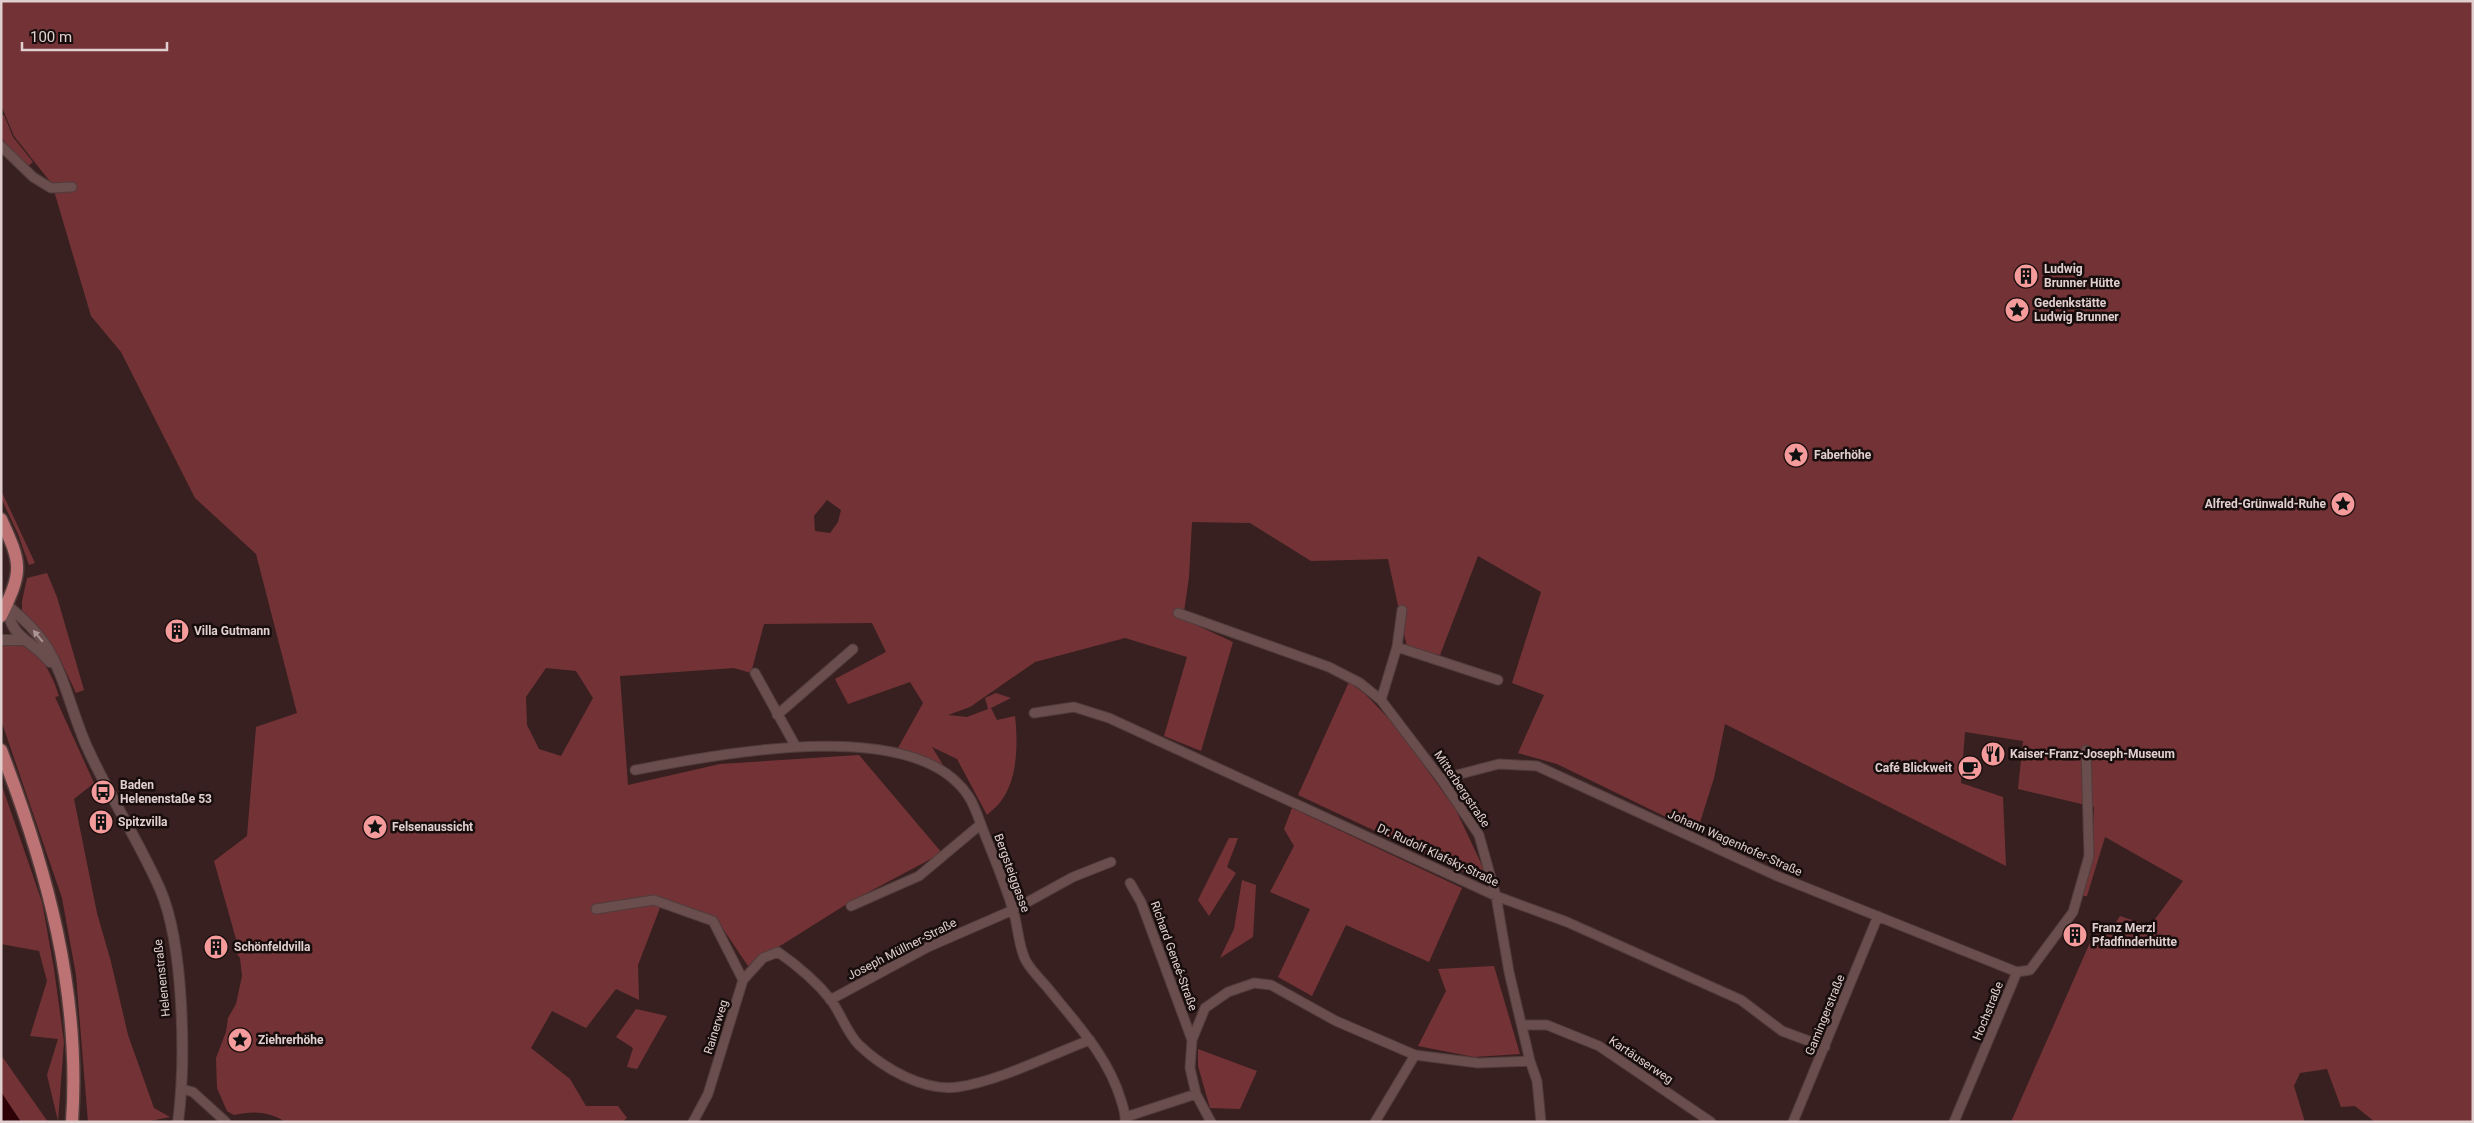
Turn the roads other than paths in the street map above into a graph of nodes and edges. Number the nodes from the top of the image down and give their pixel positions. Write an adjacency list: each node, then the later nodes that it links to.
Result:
1 (1, 146): 2 (street)
2 (72, 188)
3 (1, 519): 4 (main road)
4 (3, 610): 8 (street, Helenenstraße); 12 (street, Helenenstraße, one-way to 4)
5 (1402, 610): 9 (street)
6 (1178, 613): 14 (street, Mitterbergstraße)
7 (1, 640): 8 (street)
8 (24, 640): 12 (street, Helenenstraße)
9 (1397, 647): 13 (street); 14 (street)
10 (854, 649): 16 (street)
11 (755, 672): 16 (street)
12 (60, 674): 39 (street, Helenenstraße)
13 (1498, 680)
14 (1381, 700): 21 (street, Mitterbergstraße)
15 (1034, 713): 25 (street, Dr. Rudolf Klafsky-Straße)
16 (777, 715): 17 (street)
17 (796, 746): 20 (street, Bergsteiggasse); 22 (street, Bergsteiggasse)
18 (1, 750): 42 (main road)
19 (2086, 750): 30 (street, Hochstraße)
20 (635, 770)
21 (1441, 779): 25 (street, Mitterbergstraße); 29 (street, Johann Wagenhofer-Straße)
22 (981, 824): 26 (street); 28 (street, Bergsteiggasse)
23 (1111, 862): 28 (street, Joseph Müllner-Straße)
24 (1130, 883): 35 (street, Richard Geneé-Straße)
25 (1496, 896): 33 (street, Mitterbergstraße); 36 (street, Dr. Rudolf Klafsky-Straße)
26 (851, 906)
27 (596, 908): 31 (street)
28 (1013, 910): 32 (street, Joseph Müllner-Straße); 34 (street, Bergsteiggasse)
29 (1878, 916): 30 (street, Johann Wagenhofer-Straße); 36 (street, Gamingerstraße)
30 (2017, 972): 51 (street, Hochstraße)
31 (743, 980): 32 (street, Rainerweg); 45 (street, Rainerweg)
32 (830, 1000): 34 (street)
33 (1522, 1025): 38 (street, Mitterbergstraße); 49 (street, Kartäuserweg)
34 (1090, 1040): 41 (street, Bergsteiggasse)
35 (1192, 1040): 37 (street); 40 (street)
36 (1825, 1047): 50 (street, Gamingerstraße)
37 (1415, 1055): 38 (street); 47 (street)
38 (1530, 1061): 48 (street, Mitterbergstraße)
39 (182, 1089): 43 (street, Helenenstraße); 44 (street)
40 (1196, 1094): 41 (street, Bergsteiggasse); 46 (street)
41 (1126, 1119)
42 (72, 1122)
43 (178, 1122)
44 (226, 1122)
45 (693, 1122)
46 (1211, 1122)
47 (1374, 1122)
48 (1541, 1122)
49 (1711, 1122)
50 (1793, 1122)
51 (1954, 1122)

